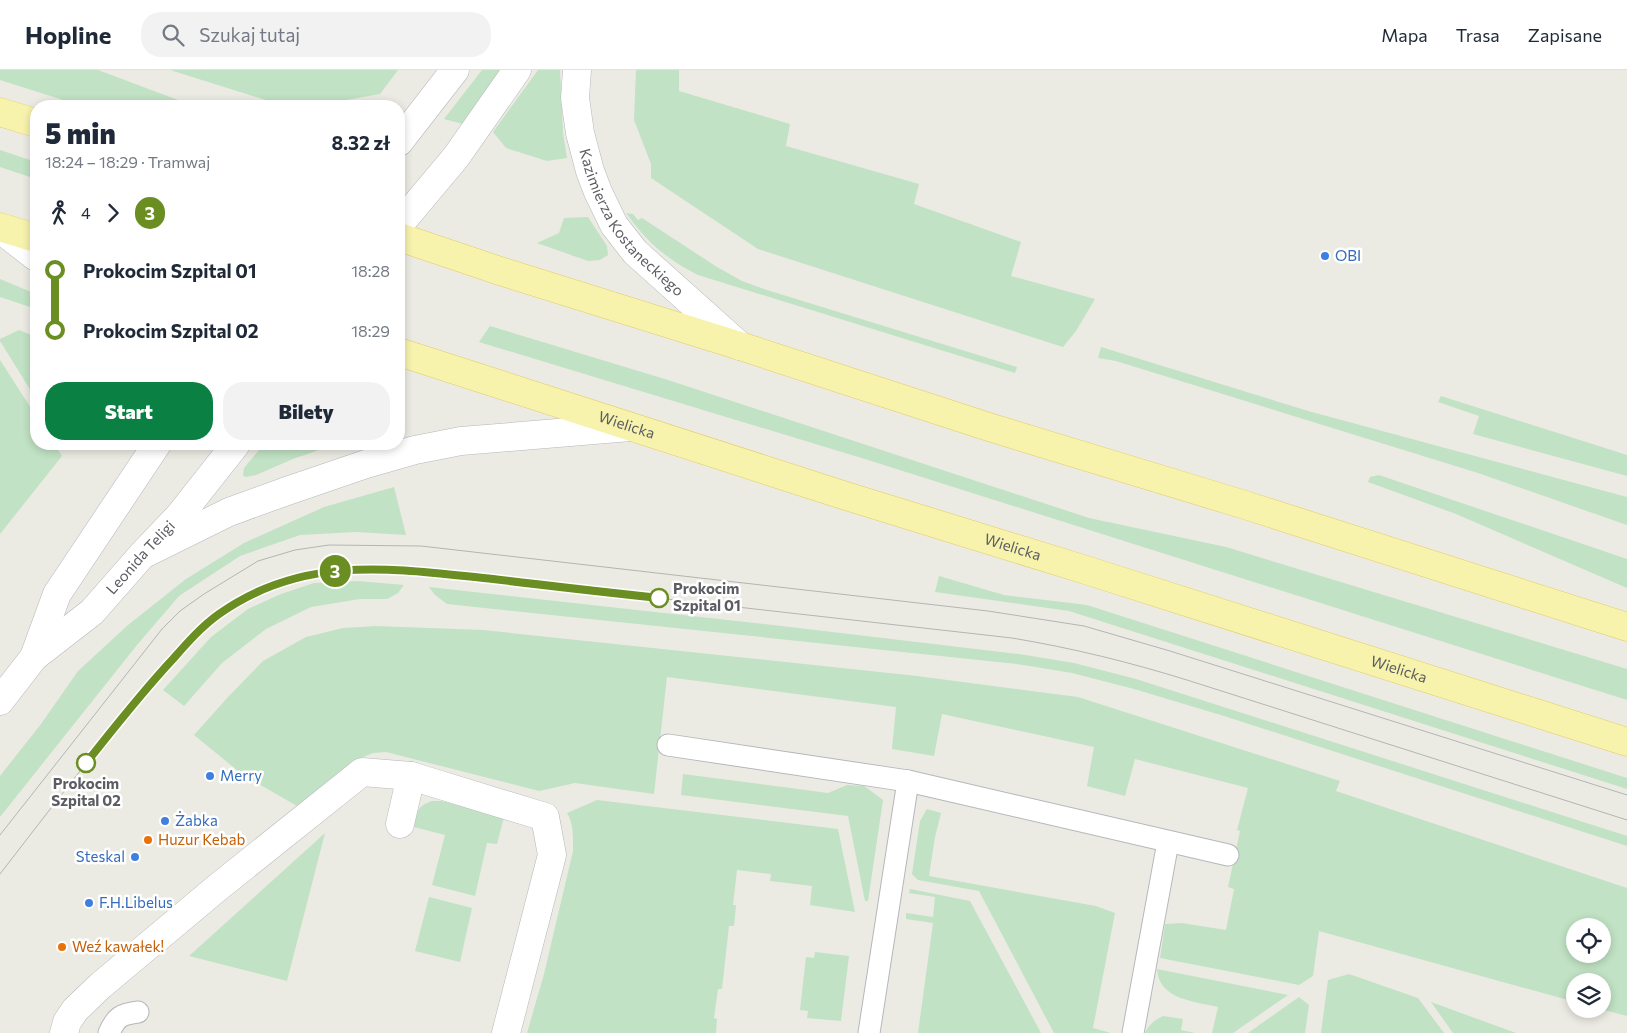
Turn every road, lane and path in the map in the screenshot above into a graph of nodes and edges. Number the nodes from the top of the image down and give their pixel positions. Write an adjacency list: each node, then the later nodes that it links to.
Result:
1 (455, 70): 6 (street)
2 (517, 70): 7 (street)
3 (577, 70): 12 (street, Kazimierza Kostaneckiego)
4 (0, 112): 5 (main road)
5 (30, 121)
6 (405, 134)
7 (405, 219)
8 (0, 228): 9 (main road); 11 (street)
9 (30, 236)
10 (405, 239): 12 (main road)
11 (30, 252)
12 (740, 346): 18 (main road)
13 (405, 354): 14 (main road, Wielicka)
14 (630, 427): 17 (street); 21 (main road, Wielicka)
15 (153, 450): 19 (street, Leonida Teligi)
16 (231, 450): 17 (street, Leonida Teligi)
17 (142, 555): 19 (street, Leonida Teligi)
18 (1627, 627)
19 (34, 657): 20 (street, Leonida Teligi)
20 (0, 701)
21 (1627, 742)
22 (668, 745): 24 (lane)
23 (411, 776): 25 (street); 29 (street); 31 (street)
24 (908, 781): 26 (lane); 32 (lane)
25 (400, 824)
26 (1168, 842): 27 (lane); 33 (lane)
27 (1228, 855)
28 (138, 1012): 30 (lane)
29 (64, 1033)
30 (109, 1033)
31 (506, 1033)
32 (869, 1033)
33 (1133, 1033)

